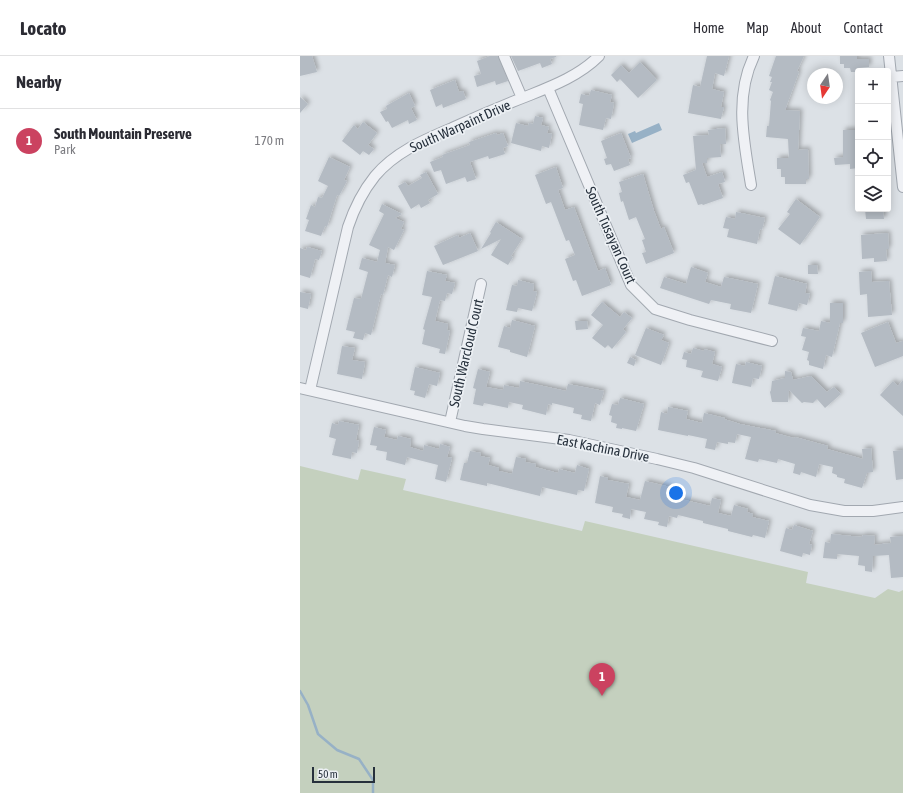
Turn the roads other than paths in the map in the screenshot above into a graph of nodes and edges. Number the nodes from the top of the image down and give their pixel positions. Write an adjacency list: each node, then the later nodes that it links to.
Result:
1 (504, 56): 9 (street)
2 (599, 56): 8 (street, South Warpaint Drive)
3 (754, 56): 10 (street)
4 (889, 56): 5 (street)
5 (890, 68)
6 (903, 76): 7 (street)
7 (891, 77): 11 (street)
8 (548, 88): 9 (street, South Warpaint Drive); 13 (street, South Tusayan Court)
9 (522, 98): 14 (street, South Warpaint Drive)
10 (751, 185)
11 (903, 187)
12 (481, 284): 15 (street, South Warcloud Court)
13 (772, 341)
14 (305, 389): 15 (street, East Kachina Drive)
15 (450, 422): 16 (street, East Kachina Drive)
16 (903, 507)

